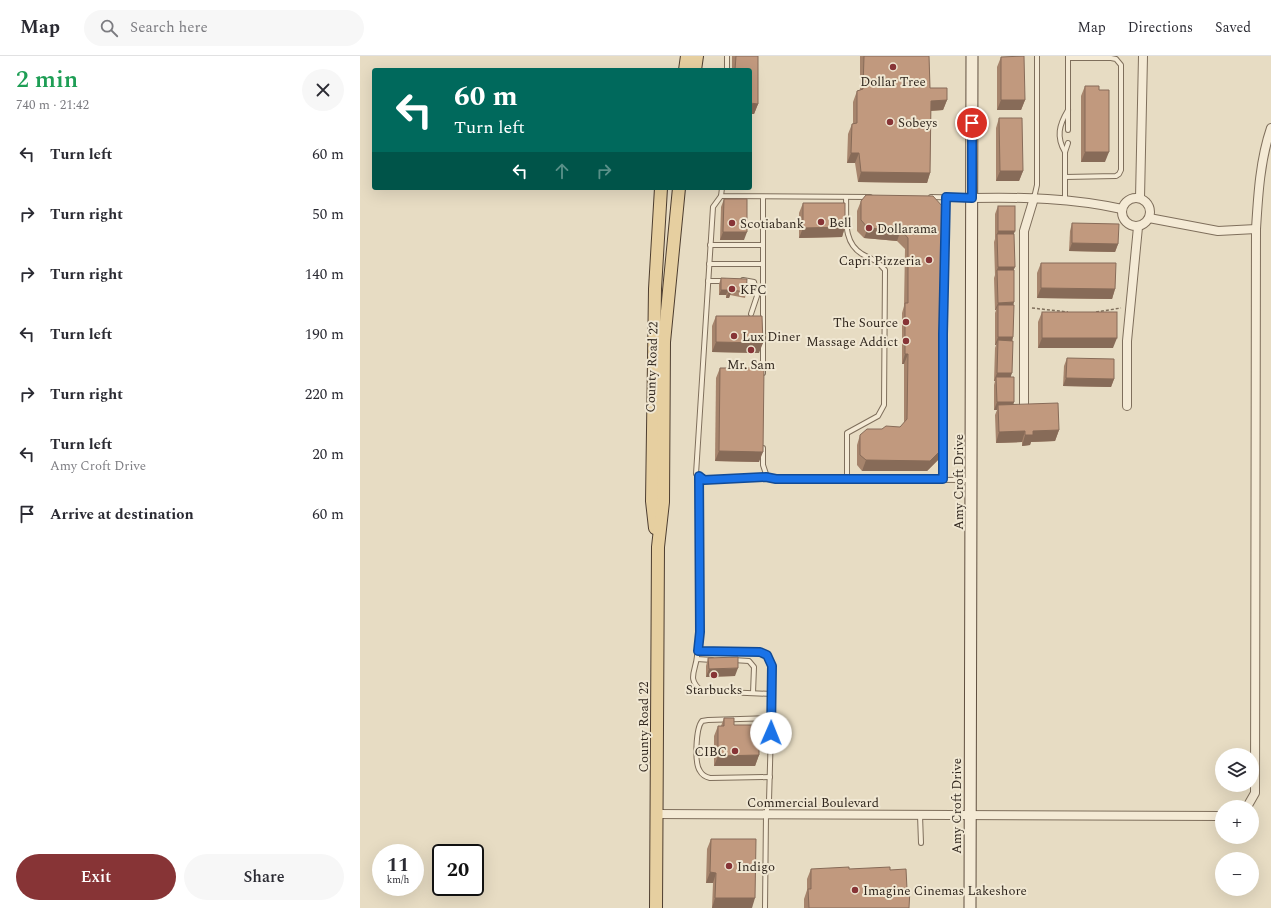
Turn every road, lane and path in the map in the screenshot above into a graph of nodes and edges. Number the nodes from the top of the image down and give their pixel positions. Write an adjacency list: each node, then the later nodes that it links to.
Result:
1 (679, 56): 9 (main road)
2 (687, 56): 10 (main road)
3 (697, 56): 11 (main road)
4 (727, 56): 12 (lane)
5 (972, 56): 29 (street, Amy Croft Drive)
6 (1037, 56): 30 (lane)
7 (1143, 56): 31 (street)
8 (1068, 57): 13 (lane); 18 (lane)
9 (677, 68)
10 (685, 68)
11 (695, 68)
12 (727, 68)
13 (1068, 110): 15 (lane); 17 (lane)
14 (1271, 128): 36 (street)
15 (1068, 130)
16 (1068, 142): 17 (lane)
17 (1066, 152): 18 (lane)
18 (1065, 177): 32 (lane)
19 (662, 190): 59 (main road, County Road 22)
20 (669, 190): 49 (main road)
21 (679, 190): 49 (main road, County Road 22)
22 (722, 190): 23 (lane)
23 (721, 196): 24 (lane); 37 (lane)
24 (763, 197): 25 (lane); 38 (lane)
25 (846, 197): 26 (lane); 56 (lane)
26 (877, 197)
27 (923, 197): 28 (lane)
28 (946, 197): 29 (lane); 57 (lane)
29 (972, 198): 30 (street); 58 (street, Amy Croft Drive)
30 (1034, 198): 32 (street); 44 (street)
31 (1140, 198): 33 (street); 34 (street)
32 (1065, 200): 33 (street)
33 (1122, 209): 35 (street)
34 (1149, 218): 35 (street); 36 (street)
35 (1138, 227): 45 (street)
36 (1256, 229): 68 (street)
37 (710, 245): 38 (lane); 39 (lane)
38 (763, 245): 40 (lane)
39 (709, 264): 40 (lane); 41 (lane)
40 (763, 264): 50 (lane)
41 (708, 281): 42 (lane); 54 (lane)
42 (727, 281)
43 (741, 281): 48 (lane)
44 (1024, 307): 46 (path); 51 (street)
45 (1131, 308): 47 (path); 52 (street)
46 (1073, 312)
47 (1093, 313)
48 (751, 314)
49 (664, 342): 59 (main road, County Road 22)
50 (763, 375)
51 (1024, 405)
52 (1127, 406)
53 (763, 443): 55 (lane)
54 (699, 476): 55 (lane); 60 (lane)
55 (766, 477): 56 (lane)
56 (847, 479): 57 (lane)
57 (943, 479): 58 (lane)
58 (972, 480): 72 (street, Amy Croft Drive)
59 (658, 547): 69 (main road, County Road 22)
60 (698, 651): 61 (lane); 65 (lane)
61 (697, 659): 62 (lane); 64 (lane)
62 (719, 660)
63 (727, 660): 64 (lane)
64 (753, 692): 65 (lane)
65 (772, 694): 66 (lane)
66 (771, 718): 67 (lane); 67 (lane)
67 (770, 777): 70 (lane)
68 (1251, 800)
69 (656, 814): 70 (street, Commercial Boulevard); 75 (main road, County Road 22)
70 (766, 814): 71 (street, Commercial Boulevard); 76 (lane)
71 (920, 815): 72 (street, Commercial Boulevard); 74 (lane)
72 (970, 816): 73 (street, Commercial Boulevard); 77 (street, Amy Croft Drive)
73 (1215, 816)
74 (920, 844)
75 (656, 908)
76 (765, 908)
77 (970, 908)

